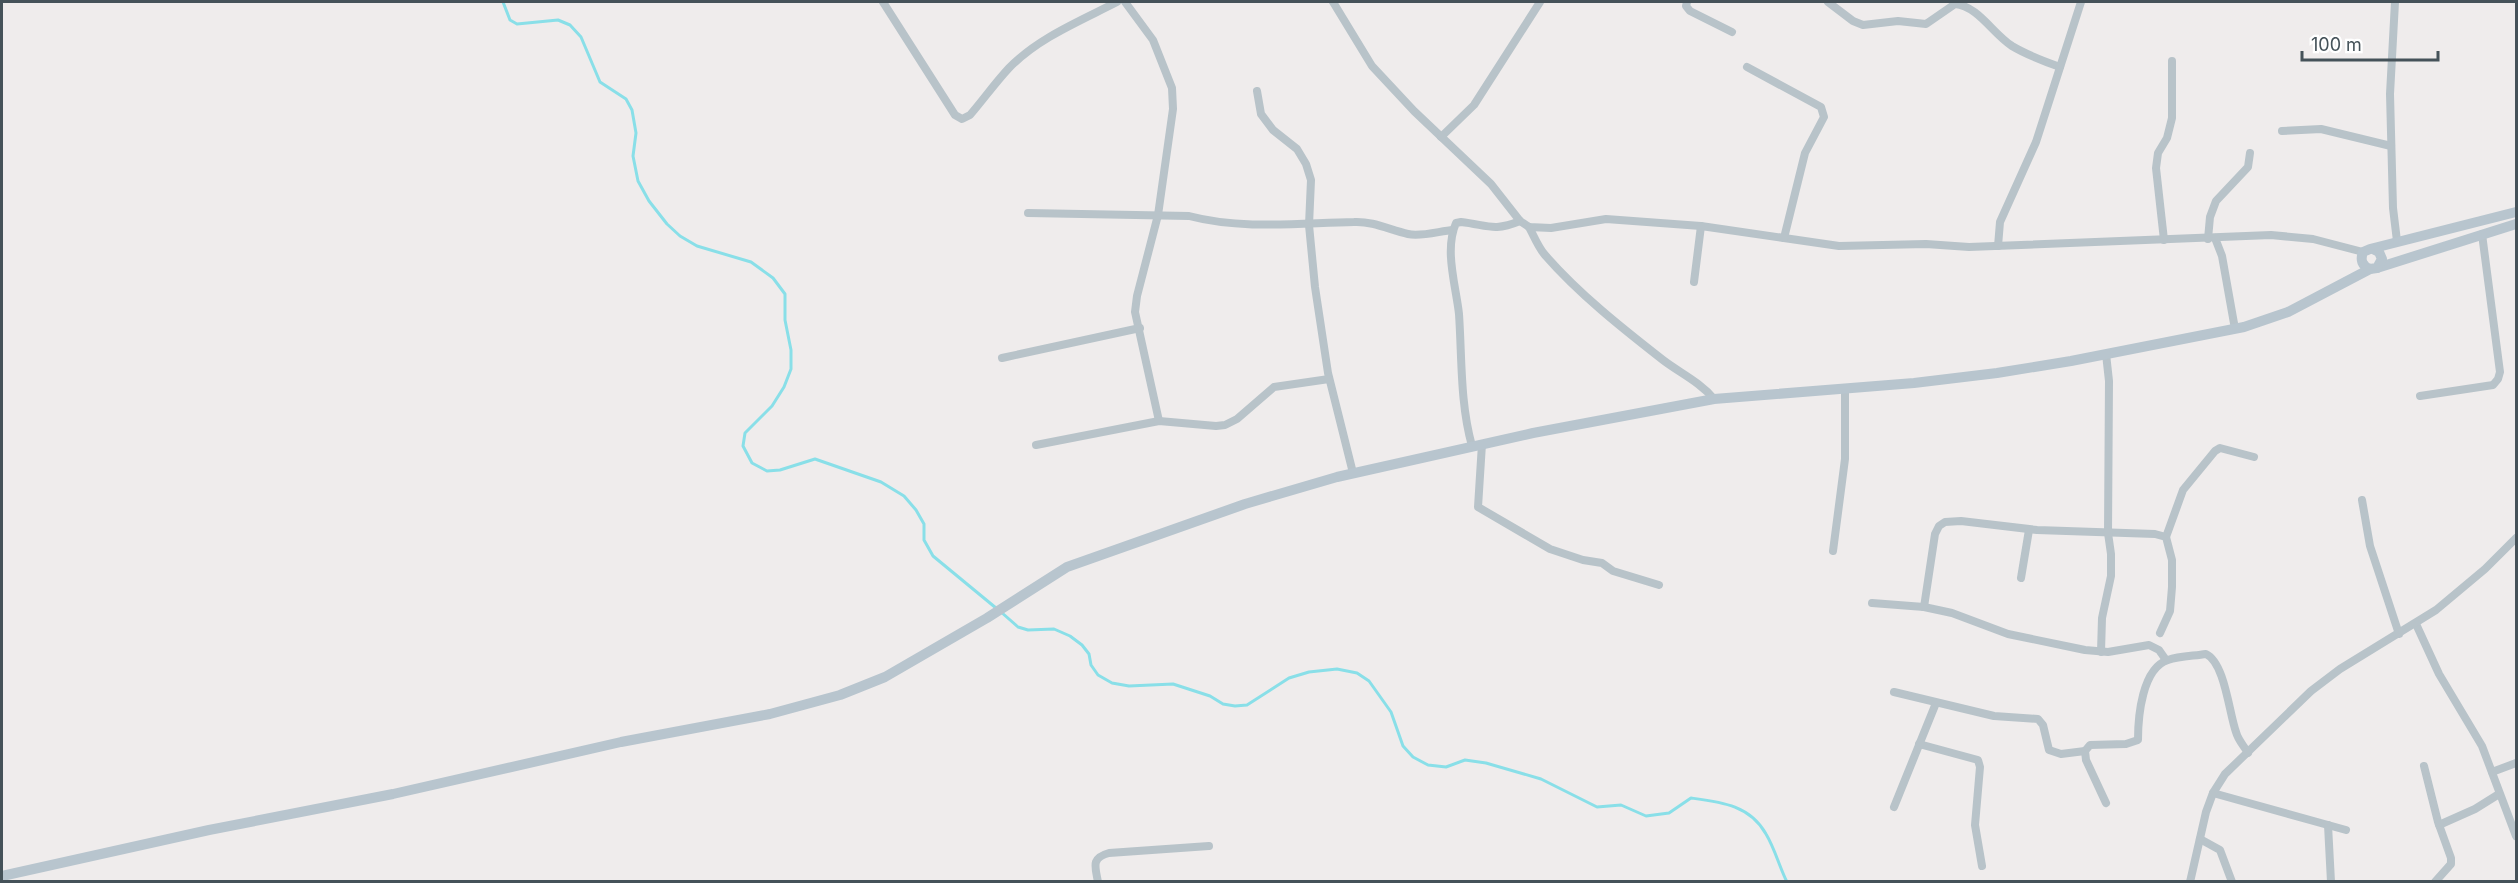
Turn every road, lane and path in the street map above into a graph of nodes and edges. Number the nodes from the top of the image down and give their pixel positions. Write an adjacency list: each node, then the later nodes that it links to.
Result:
1 (883, 2): 2 (street)
2 (1117, 2)
3 (1125, 2): 21 (street)
4 (1333, 2): 16 (street)
5 (1540, 2): 16 (street)
6 (1687, 2): 10 (street)
7 (1827, 2): 13 (street)
8 (2081, 2): 13 (street)
9 (2395, 2): 17 (street)
10 (1732, 32)
11 (2172, 61): 31 (street)
12 (1747, 67): 29 (street)
13 (2060, 67): 33 (street)
14 (1257, 91): 24 (street)
15 (2282, 131): 17 (street)
16 (1441, 137): 22 (street)
17 (2391, 147): 32 (street)
18 (2250, 153): 30 (street)
19 (2517, 212): 32 (main road)
20 (1028, 213): 21 (street)
21 (1158, 215): 24 (street); 37 (street)
22 (1521, 221): 26 (street); 27 (street)
23 (2517, 224): 28 (main road)
24 (1309, 225): 27 (street); 41 (street)
25 (1701, 226): 26 (street); 29 (street); 36 (street)
26 (1529, 227): 44 (street)
27 (1453, 230): 47 (street)
28 (2482, 234): 35 (main road); 43 (street)
29 (1784, 238): 33 (street)
30 (2211, 238): 31 (street); 34 (street); 38 (street)
31 (2164, 240): 33 (street)
32 (2397, 241): 34 (main road)
33 (1998, 246)
34 (2368, 250): 35 (main road); 35 (main road)
35 (2373, 268): 38 (main road)
36 (1694, 282)
37 (1140, 328): 40 (street); 45 (street)
38 (2235, 329): 39 (main road)
39 (2106, 354): 42 (main road); 52 (street)
40 (1002, 358)
41 (1329, 380): 45 (street); 49 (street)
42 (1845, 389): 44 (main road); 55 (street)
43 (2421, 396)
44 (1714, 399): 47 (main road)
45 (1159, 421): 46 (street)
46 (1036, 445)
47 (1477, 445): 49 (main road); 57 (street)
48 (2254, 457): 53 (street)
49 (1353, 473): 84 (main road)
50 (2362, 500): 62 (street)
51 (2029, 530): 52 (street); 56 (street); 59 (street)
52 (2108, 533): 53 (street); 63 (street)
53 (2166, 537): 61 (street)
54 (2517, 538): 60 (street)
55 (1833, 551)
56 (2021, 578)
57 (1659, 585)
58 (1872, 603): 59 (street)
59 (1924, 607): 63 (street)
60 (2416, 624): 62 (street); 72 (street)
61 (2160, 633)
62 (2399, 634): 69 (street)
63 (2101, 652): 64 (street)
64 (2166, 660): 68 (street); 69 (street)
65 (1894, 692): 66 (street)
66 (1936, 703): 67 (street); 68 (street)
67 (1919, 744): 76 (street); 83 (street)
68 (2085, 751): 75 (street)
69 (2248, 753): 73 (street)
70 (2517, 764): 72 (street)
71 (2424, 766): 78 (street)
72 (2492, 772): 74 (street)
73 (2213, 793): 77 (street); 81 (street)
74 (2499, 794): 78 (street); 80 (street)
75 (2106, 803)
76 (1894, 807)
77 (2328, 825): 79 (street); 88 (street)
78 (2439, 825): 89 (street)
79 (2346, 830)
80 (2517, 836)
81 (2200, 839): 86 (street); 87 (street)
82 (1209, 846): 85 (street)
83 (1982, 866)
84 (2, 876)
85 (1098, 882)
86 (2190, 882)
87 (2232, 882)
88 (2331, 882)
89 (2435, 882)

